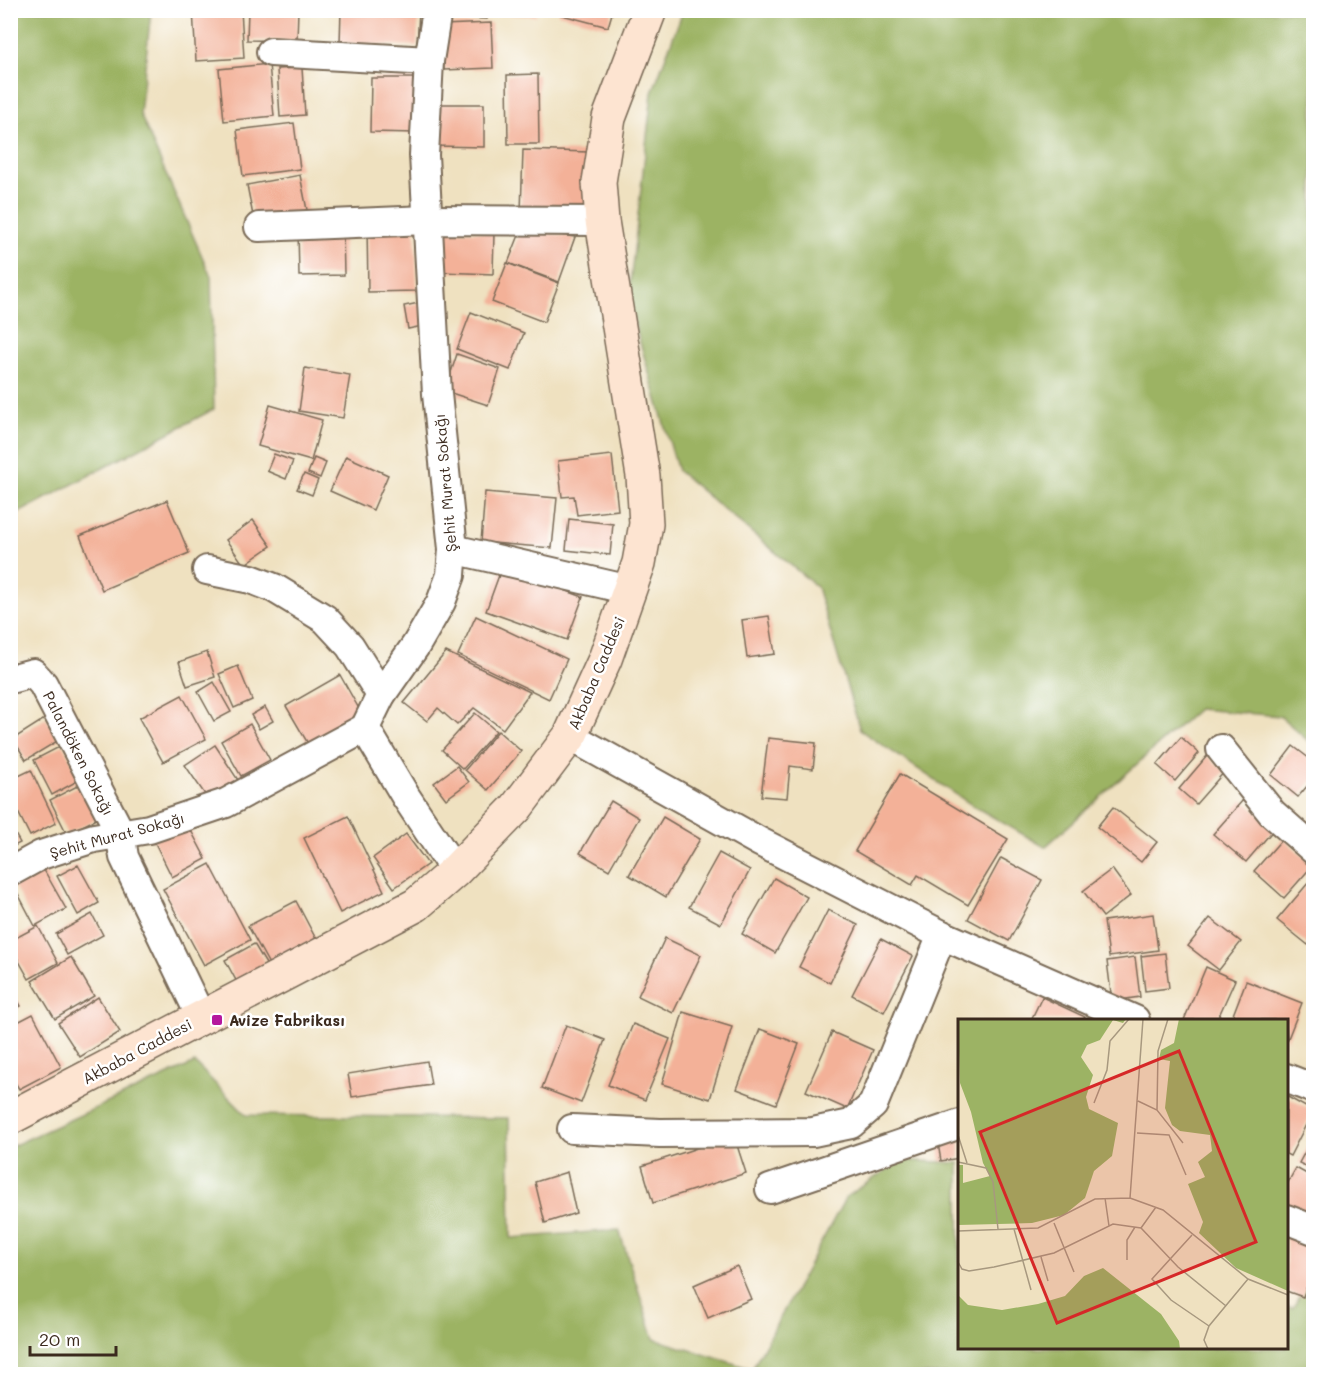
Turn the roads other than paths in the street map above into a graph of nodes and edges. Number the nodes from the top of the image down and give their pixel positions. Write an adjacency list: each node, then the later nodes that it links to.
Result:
1 (437, 10): 4 (street, Şehit Murat Sokağı)
2 (650, 10): 6 (main road, Akbaba Caddesi)
3 (271, 52): 4 (street)
4 (429, 61): 5 (street, Şehit Murat Sokağı)
5 (427, 220): 6 (street); 7 (street); 8 (street, Şehit Murat Sokağı)
6 (602, 221): 10 (main road, Akbaba Caddesi)
7 (259, 227)
8 (453, 549): 10 (street); 12 (street, Şehit Murat Sokağı)
9 (207, 570): 12 (street)
10 (630, 590): 14 (main road, Akbaba Caddesi)
11 (23, 677): 16 (street, Palandöken Sokağı)
12 (381, 694): 13 (street, Şehit Murat Sokağı)
13 (365, 728): 16 (street, Şehit Murat Sokağı); 18 (street)
14 (570, 736): 18 (main road, Akbaba Caddesi); 20 (street)
15 (1221, 749): 17 (street)
16 (120, 832): 19 (street, Şehit Murat Sokağı); 21 (street, Palandöken Sokağı)
17 (1314, 850)
18 (455, 871): 21 (main road, Akbaba Caddesi)
19 (10, 872)
20 (942, 935): 22 (street); 27 (street)
21 (201, 1017): 25 (main road, Akbaba Caddesi)
22 (1128, 1019)
23 (1288, 1078): 24 (street)
24 (1314, 1089)
25 (10, 1118)
26 (958, 1125): 28 (street)
27 (573, 1130)
28 (770, 1189)
29 (1288, 1219): 30 (street)
30 (1314, 1230)

